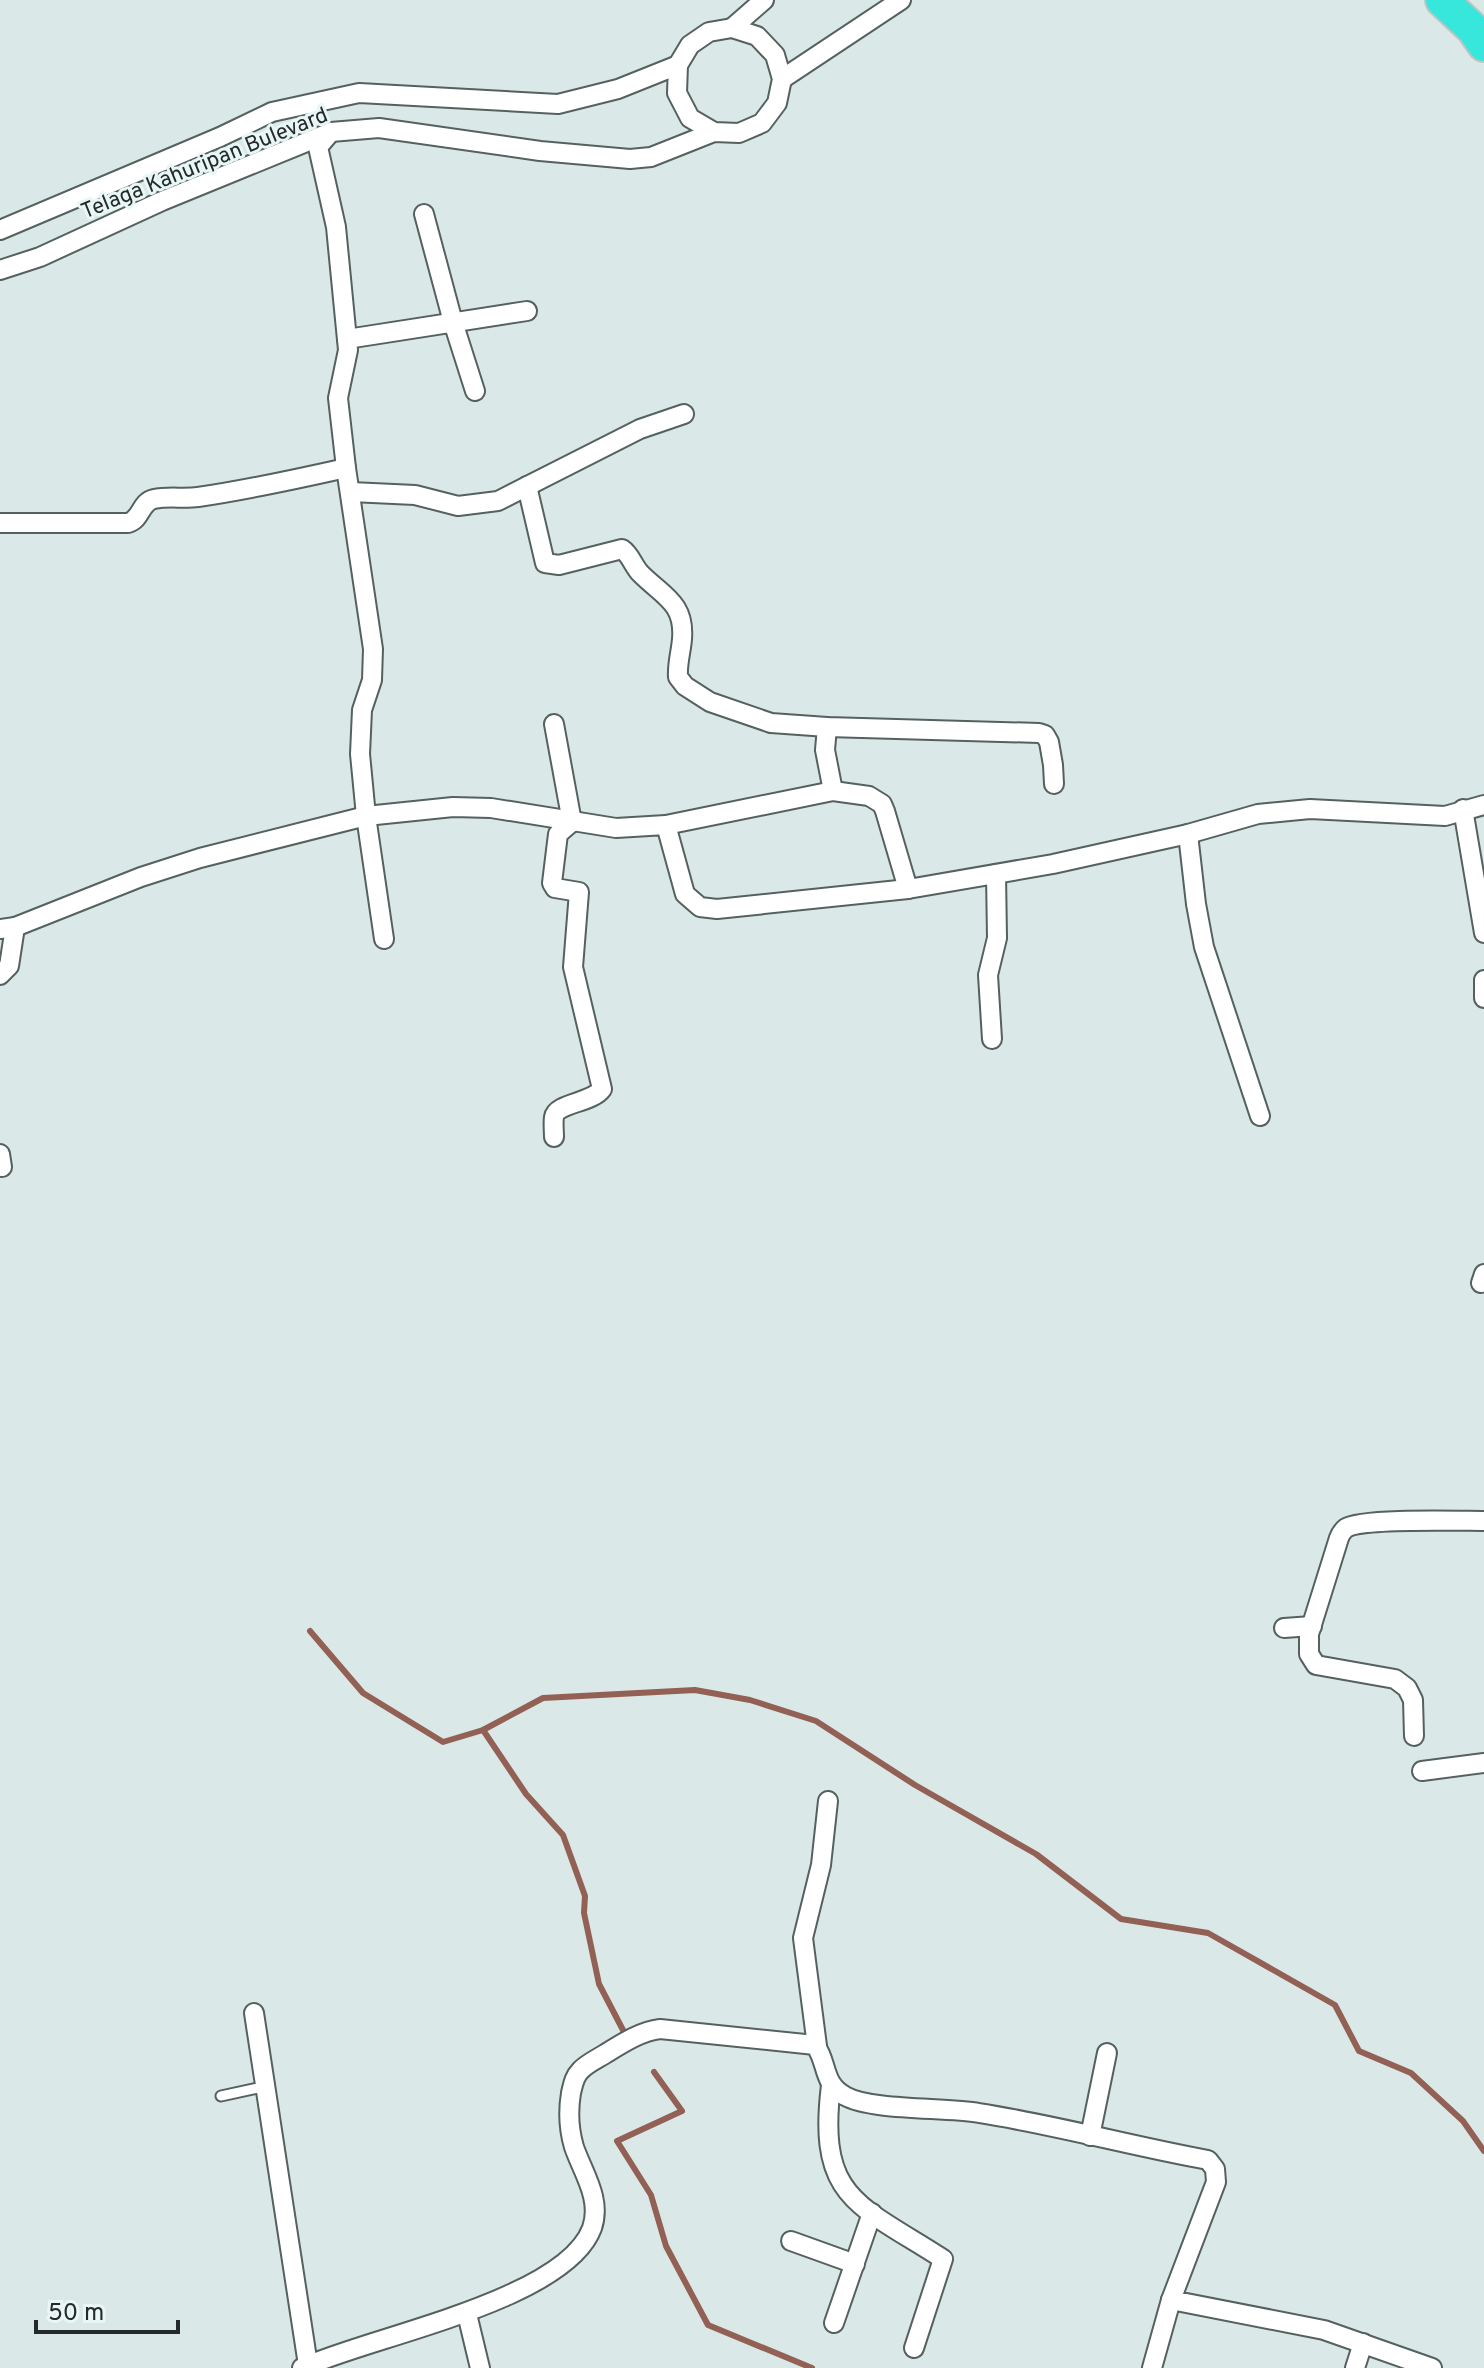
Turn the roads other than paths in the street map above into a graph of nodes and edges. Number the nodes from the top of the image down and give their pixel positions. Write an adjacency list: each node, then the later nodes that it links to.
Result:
1 (764, 0): 6 (street)
2 (901, 0): 9 (street)
3 (1442, 0): 7 (highway)
4 (1470, 0): 5 (highway)
5 (1484, 15)
6 (732, 28): 8 (street); 9 (street)
7 (1484, 45)
8 (678, 65): 11 (street); 13 (street, Telaga Kahuripan Bulevard)
9 (782, 79): 11 (street)
10 (331, 132): 11 (street, Telaga Kahuripan Bulevard); 14 (street, Telaga Kahuripan Bulevard); 17 (street)
11 (714, 132)
12 (424, 214): 16 (street)
13 (0, 230)
14 (0, 270)
15 (527, 311): 16 (street)
16 (453, 322): 17 (street); 18 (street)
17 (347, 339): 20 (street)
18 (475, 391)
19 (684, 414): 21 (street)
20 (346, 468): 22 (street); 23 (street)
21 (527, 486): 22 (street); 25 (street)
22 (351, 492): 30 (street)
23 (0, 523)
24 (554, 724): 31 (street)
25 (827, 727): 26 (street); 27 (street)
26 (1054, 784)
27 (833, 791): 32 (street); 35 (street)
28 (1484, 805): 29 (street)
29 (1463, 809): 33 (street); 37 (street)
30 (366, 816): 31 (street); 36 (street); 38 (street)
31 (572, 822): 32 (street); 44 (street)
32 (666, 825): 35 (street)
33 (1188, 834): 34 (street); 43 (street)
34 (996, 874): 35 (street); 42 (street)
35 (908, 889)
36 (7, 928): 39 (street)
37 (1484, 933)
38 (384, 939)
39 (0, 975)
40 (1484, 980): 41 (street)
41 (1484, 998)
42 (992, 1039)
43 (1260, 1116)
44 (554, 1137)
45 (1484, 1521): 46 (street)
46 (1312, 1626): 47 (street); 48 (street)
47 (1284, 1628)
48 (1414, 1736)
49 (1484, 1763): 50 (street)
50 (1422, 1771)
51 (828, 1801): 53 (street)
52 (254, 2013): 56 (street)
53 (817, 2046): 55 (street); 63 (street)
54 (1107, 2053): 58 (street)
55 (831, 2085): 58 (street); 59 (street)
56 (267, 2086): 57 (lane); 67 (street)
57 (221, 2096)
58 (1090, 2136): 62 (street)
59 (872, 2213): 61 (street); 66 (street)
60 (791, 2241): 61 (street)
61 (855, 2264): 64 (street)
62 (1171, 2300): 65 (street); 69 (street)
63 (467, 2314): 67 (street); 68 (street)
64 (834, 2323)
65 (1363, 2343): 70 (street); 71 (street)
66 (914, 2348)
67 (305, 2366)
68 (480, 2368)
69 (1152, 2368)
70 (1355, 2368)
71 (1432, 2368)

